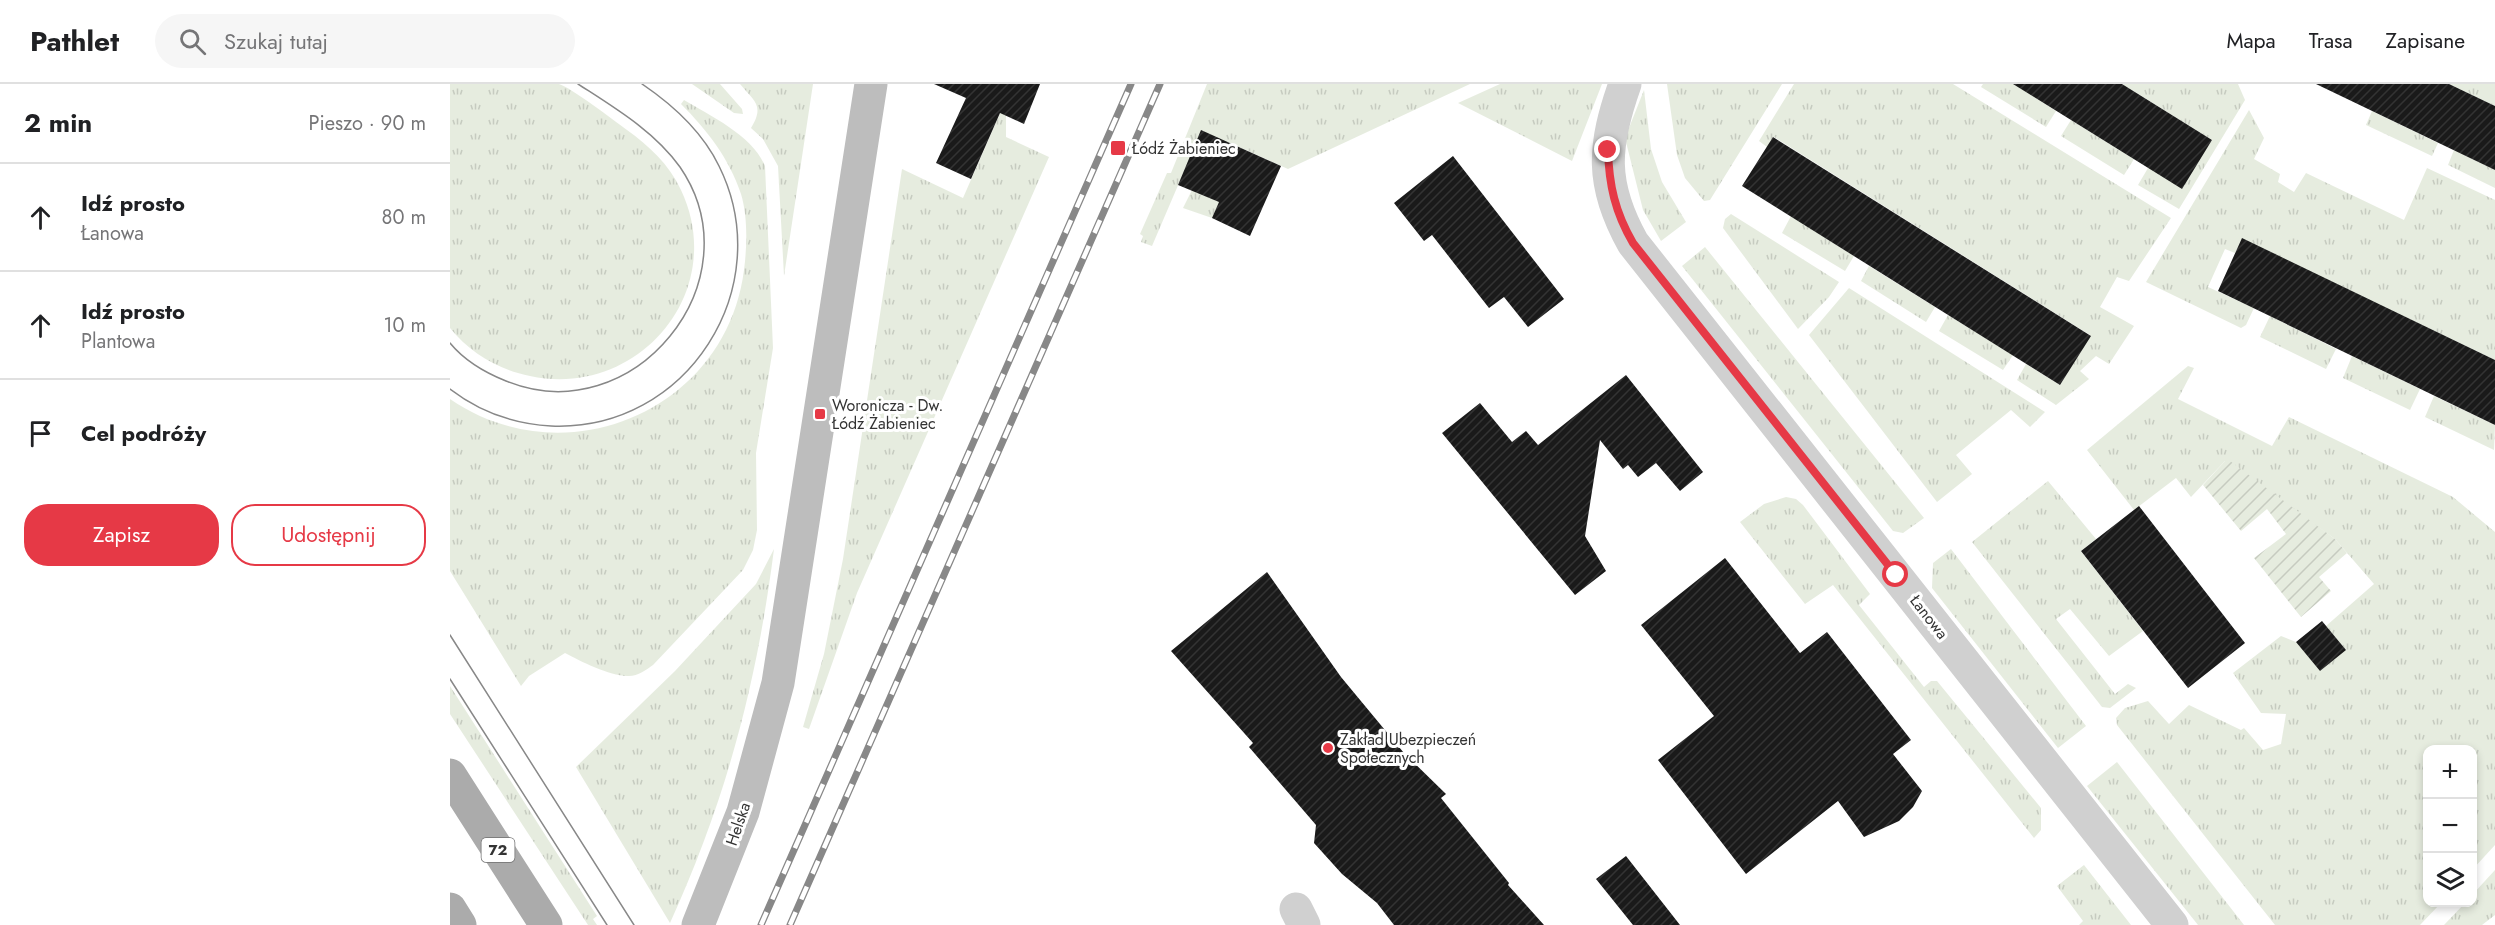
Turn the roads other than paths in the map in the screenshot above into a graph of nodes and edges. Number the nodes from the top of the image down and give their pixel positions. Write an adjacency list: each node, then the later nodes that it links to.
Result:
1 (871, 84): 7 (street, Helska)
2 (1625, 84): 8 (street, Łanowa)
3 (450, 775): 6 (main road, 72)
4 (450, 909): 5 (main road)
5 (460, 925)
6 (546, 925)
7 (698, 925)
8 (2172, 925)

